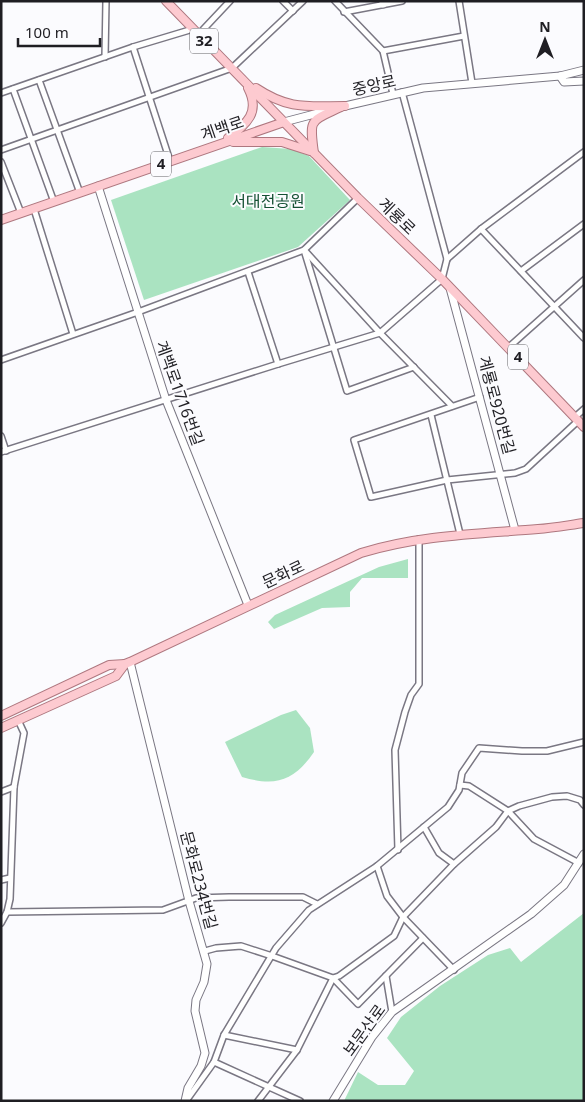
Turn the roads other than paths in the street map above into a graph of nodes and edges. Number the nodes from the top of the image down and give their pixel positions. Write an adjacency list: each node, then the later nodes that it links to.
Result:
1 (106, 1): 16 (street)
2 (230, 1): 12 (street)
3 (283, 1): 10 (street)
4 (303, 1): 10 (street)
5 (335, 1): 11 (street)
6 (402, 1): 9 (street)
7 (459, 1): 13 (street)
8 (171, 3): 12 (main road, 계룡로 / 32)
9 (381, 3): 11 (street)
10 (293, 11): 17 (street)
11 (344, 12): 15 (street)
12 (196, 32): 14 (street); 17 (main road, 계룡로 / 32)
13 (464, 36): 15 (street); 23 (street)
14 (133, 47): 16 (street); 28 (street)
15 (383, 51): 27 (street)
16 (105, 57): 20 (street)
17 (232, 68): 21 (main road, 계룡로 / 32); 28 (street)
18 (584, 70): 19 (main road, 중앙로)
19 (560, 76): 22 (main road); 23 (main road, 중앙로)
20 (39, 80): 24 (street); 31 (street)
21 (244, 80): 29 (main road); 30 (main road, 계룡로 / 32); 33 (main road)
22 (584, 81)
23 (472, 84): 25 (main road, 중앙로)
24 (13, 89): 26 (street); 32 (street)
25 (402, 92): 27 (main road, 중앙로); 49 (street)
26 (1, 94)
27 (393, 94): 29 (main road, 중앙로)
28 (150, 97): 31 (street); 37 (street)
29 (345, 106): 30 (main road, 중앙로); 35 (main road)
30 (284, 122): 33 (main road, 계백로 / 4); 35 (main road, 계룡로)
31 (57, 130): 32 (street); 40 (street)
32 (32, 140): 34 (street); 42 (street)
33 (224, 142): 35 (main road); 37 (main road, 계백로 / 4)
34 (1, 150)
35 (314, 153): 41 (main road, 계룡로 / 4)
36 (583, 154): 47 (street)
37 (170, 161): 39 (main road, 계백로 / 4)
38 (1, 162): 44 (street)
39 (98, 186): 40 (main road, 계백로 / 4); 56 (main road, 계백로1716번길)
40 (80, 193): 42 (main road, 계백로 / 4)
41 (358, 198): 48 (street); 52 (main road, 계룡로 / 4)
42 (54, 202): 43 (main road, 계백로 / 4)
43 (34, 208): 44 (main road, 계백로 / 4); 58 (street)
44 (21, 213): 45 (main road, 계백로 / 4)
45 (1, 220)
46 (584, 224): 50 (street)
47 (481, 229): 49 (street); 50 (street)
48 (304, 250): 51 (street); 57 (street); 60 (street)
49 (447, 259): 52 (street)
50 (521, 271): 55 (street)
51 (248, 272): 56 (street); 63 (street)
52 (442, 279): 54 (main road, 계룡로 / 4); 57 (street)
53 (584, 280): 55 (street)
54 (450, 288): 61 (main road, 계룡로 / 4); 65 (main road, 계룡로920번길)
55 (554, 306): 59 (street); 61 (street)
56 (138, 312): 58 (street); 66 (main road, 계백로1716번길)
57 (380, 333): 60 (street); 64 (street)
58 (73, 334): 62 (street)
59 (584, 338)
60 (333, 348): 63 (street); 64 (street)
61 (509, 348): 70 (main road, 계룡로 / 4)
62 (1, 360)
63 (278, 364): 66 (street)
64 (414, 367): 67 (street)
65 (480, 398): 67 (street); 73 (main road, 계룡로920번길)
66 (166, 400): 72 (street); 79 (main road, 계백로1716번길)
67 (452, 406): 69 (street)
68 (584, 409): 70 (street)
69 (431, 415): 74 (street); 74 (street)
70 (579, 422): 73 (street)
71 (1, 436): 72 (street)
72 (4, 452)
73 (501, 474): 74 (street); 76 (main road, 계룡로920번길)
74 (447, 480): 77 (street)
75 (584, 523): 76 (main road, 문화로)
76 (515, 530): 77 (main road, 문화로)
77 (460, 534): 78 (main road, 문화로)
78 (419, 539): 79 (main road, 문화로); 91 (street)
79 (248, 605): 80 (main road, 문화로)
80 (128, 663): 81 (main road, 문화로); 82 (main road, 문화로); 98 (main road, 문화로234번길)
81 (1, 716)
82 (18, 720): 83 (main road, 문화로); 86 (street)
83 (1, 728)
84 (584, 742): 85 (street)
85 (460, 785): 89 (street); 90 (street)
86 (14, 787): 87 (street); 96 (street)
87 (1, 792)
88 (584, 805): 89 (street)
89 (508, 811): 93 (street); 94 (street)
90 (424, 827): 91 (street); 94 (street)
91 (398, 850): 95 (street)
92 (584, 854): 93 (main road, 보문산로)
93 (579, 863): 106 (main road, 보문산로)
94 (454, 864): 101 (street)
95 (377, 866): 99 (street); 101 (street)
96 (10, 878): 97 (street); 100 (street)
97 (1, 880)
98 (189, 902): 99 (street); 100 (street); 104 (main road, 문화로234번길)
99 (318, 904): 105 (street)
100 (7, 912): 102 (street)
101 (403, 917): 103 (street); 108 (street)
102 (1, 923)
103 (423, 938): 106 (street); 107 (street)
104 (205, 952): 105 (street); 114 (main road, 문화로234번길)
105 (272, 956): 108 (street); 110 (street)
106 (454, 970): 109 (main road, 보문산로)
107 (386, 976): 108 (street); 109 (street)
108 (333, 978): 111 (street)
109 (392, 1012): 117 (main road, 보문산로)
110 (224, 1036): 111 (street); 112 (street)
111 (297, 1050): 113 (street)
112 (214, 1062): 113 (street); 114 (street)
113 (268, 1087): 115 (street); 116 (street)
114 (186, 1101)
115 (258, 1101)
116 (300, 1101)
117 (333, 1101)

